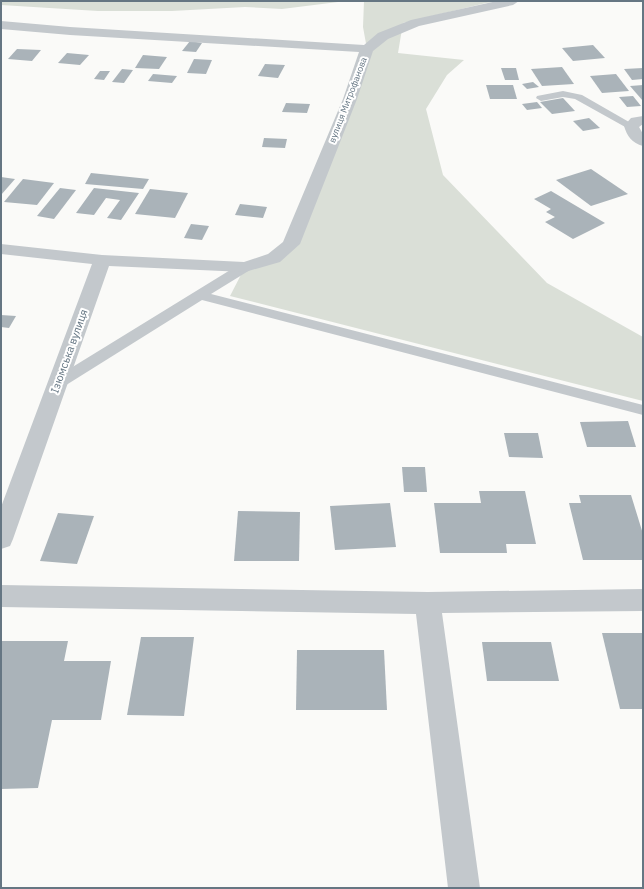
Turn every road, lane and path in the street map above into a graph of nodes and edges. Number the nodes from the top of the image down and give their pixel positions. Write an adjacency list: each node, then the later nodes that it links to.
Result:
1 (512, 1): 3 (street)
2 (1, 25): 3 (street, вулиця Митрофанова)
3 (367, 49): 9 (street, вулиця Митрофанова)
4 (541, 98): 5 (lane)
5 (637, 123): 6 (street)
6 (643, 141)
7 (1, 249): 8 (street)
8 (102, 260): 9 (street, вулиця Митрофанова); 11 (street, Ізюмська вулиця)
9 (245, 267): 10 (lane)
10 (200, 295): 11 (lane); 12 (lane)
11 (58, 383): 13 (street, Ізюмська вулиця)
12 (643, 410)
13 (1, 539)
14 (1, 596): 16 (street)
15 (643, 600): 16 (street)
16 (428, 603): 17 (street)
17 (464, 888)

